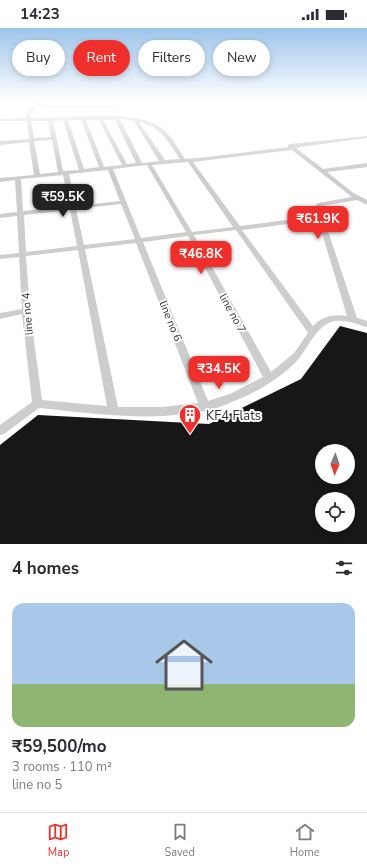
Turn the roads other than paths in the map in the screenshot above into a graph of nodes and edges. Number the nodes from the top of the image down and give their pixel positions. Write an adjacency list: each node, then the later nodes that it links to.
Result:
1 (29, 125): 11 (street)
2 (51, 125): 10 (street)
3 (67, 125): 21 (street)
4 (86, 125): 20 (street)
5 (104, 125): 18 (street)
6 (121, 125): 16 (street, line no 7)
7 (139, 125): 15 (street)
8 (154, 125): 14 (street)
9 (367, 137): 13 (street)
10 (54, 138): 11 (street); 23 (street)
11 (31, 140): 12 (street); 24 (street)
12 (0, 143)
13 (294, 147): 14 (street); 22 (street)
14 (189, 160): 15 (street); 33 (street)
15 (163, 162): 16 (street)
16 (145, 164): 18 (street); 34 (street, line no 7)
17 (367, 165): 22 (street)
18 (125, 166): 19 (street)
19 (110, 168): 20 (street); 28 (street, line no 6)
20 (102, 169): 21 (street)
21 (82, 171): 23 (street)
22 (321, 171): 27 (street)
23 (63, 173): 24 (street); 29 (street)
24 (36, 176): 25 (street)
25 (18, 178): 26 (street); 30 (street, line no 4)
26 (0, 180)
27 (364, 201): 32 (street)
28 (124, 202): 29 (street); 35 (street, line no 6)
29 (73, 208): 30 (street); 36 (street)
30 (20, 214): 31 (street); 37 (street, line no 4)
31 (0, 216)
32 (321, 218): 33 (street); 41 (street)
33 (239, 228): 34 (street); 43 (street)
34 (190, 234): 35 (street); 44 (street, line no 7)
35 (139, 240): 36 (street); 46 (street, line no 6)
36 (80, 247): 37 (street); 47 (street)
37 (23, 254): 38 (street); 39 (street, line no 4)
38 (0, 257)
39 (26, 311): 40 (street); 45 (street, line no 4)
40 (0, 316)
41 (353, 320): 42 (street); 43 (street)
42 (367, 324)
43 (313, 333): 44 (street)
44 (269, 378): 46 (street)
45 (37, 404): 47 (street); 48 (street)
46 (205, 407): 47 (street)
47 (113, 410)
48 (0, 431)

